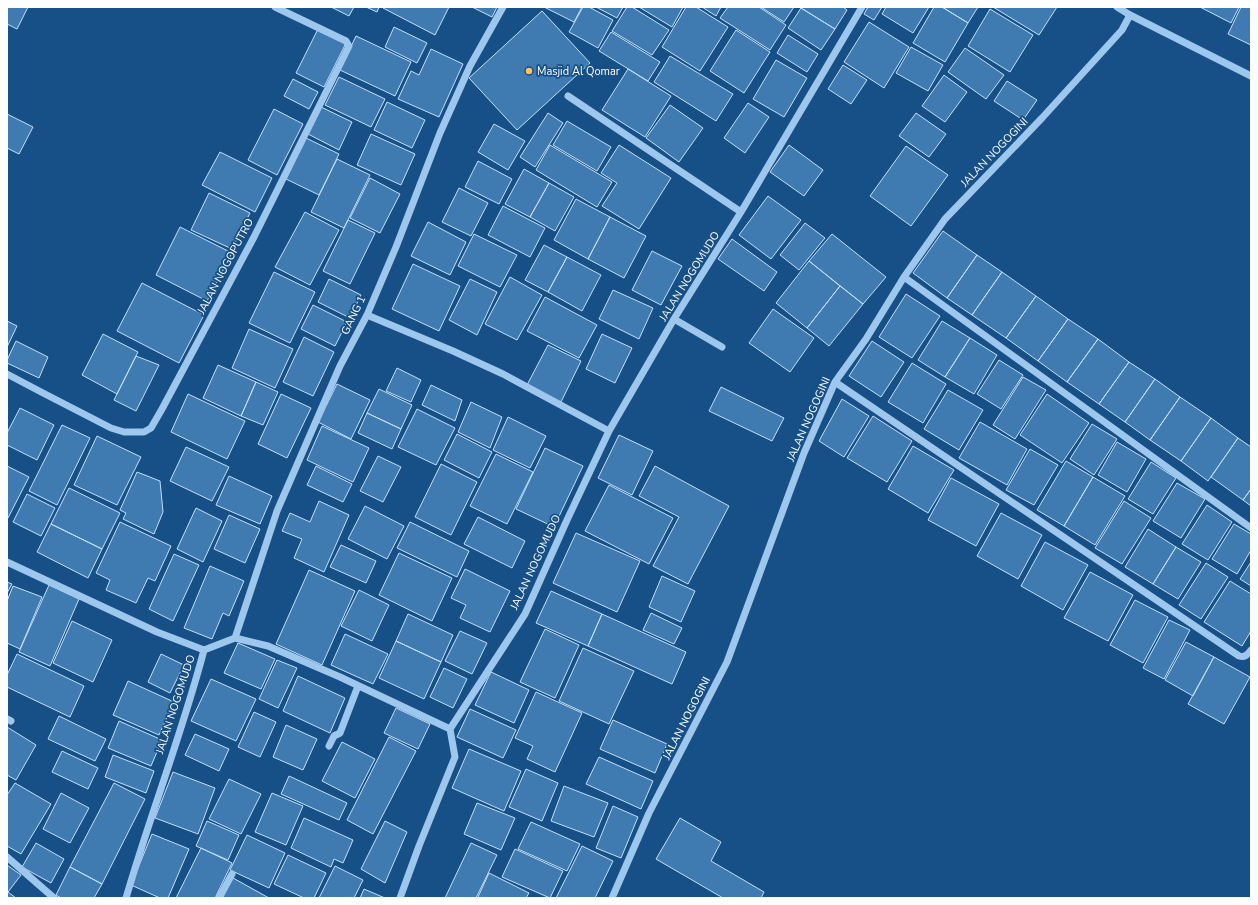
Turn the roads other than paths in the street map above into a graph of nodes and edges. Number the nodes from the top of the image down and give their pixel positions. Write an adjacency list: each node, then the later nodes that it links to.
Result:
1 (275, 7): 13 (street, JALAN NOGOPUTRO)
2 (503, 7): 10 (street, GANG 1)
3 (862, 7): 8 (street, JALAN NOGOMUDO)
4 (1117, 7): 5 (street)
5 (1130, 15): 6 (street); 9 (street, JALAN NOGOGINI)
6 (1251, 76)
7 (568, 96): 8 (street)
8 (741, 212): 11 (street, JALAN NOGOMUDO)
9 (904, 277): 14 (street, JALAN NOGOGINI); 16 (street)
10 (367, 315): 15 (street); 18 (street, GANG 1)
11 (674, 319): 12 (street); 15 (street, JALAN NOGOMUDO)
12 (722, 347)
13 (7, 374)
14 (835, 382): 20 (street); 30 (street, JALAN NOGOGINI)
15 (609, 430): 22 (street, JALAN NOGOMUDO)
16 (1251, 528)
17 (7, 562): 19 (street)
18 (235, 638): 19 (street, JALAN NOGOMUDO); 21 (street)
19 (204, 650): 27 (street, JALAN NOGOMUDO)
20 (1251, 650)
21 (358, 686): 22 (street); 23 (street)
22 (450, 729): 29 (street)
23 (329, 746)
24 (7, 857): 26 (street)
25 (232, 874): 28 (street)
26 (54, 898)
27 (126, 898)
28 (219, 898)
29 (400, 898)
30 (612, 898)

